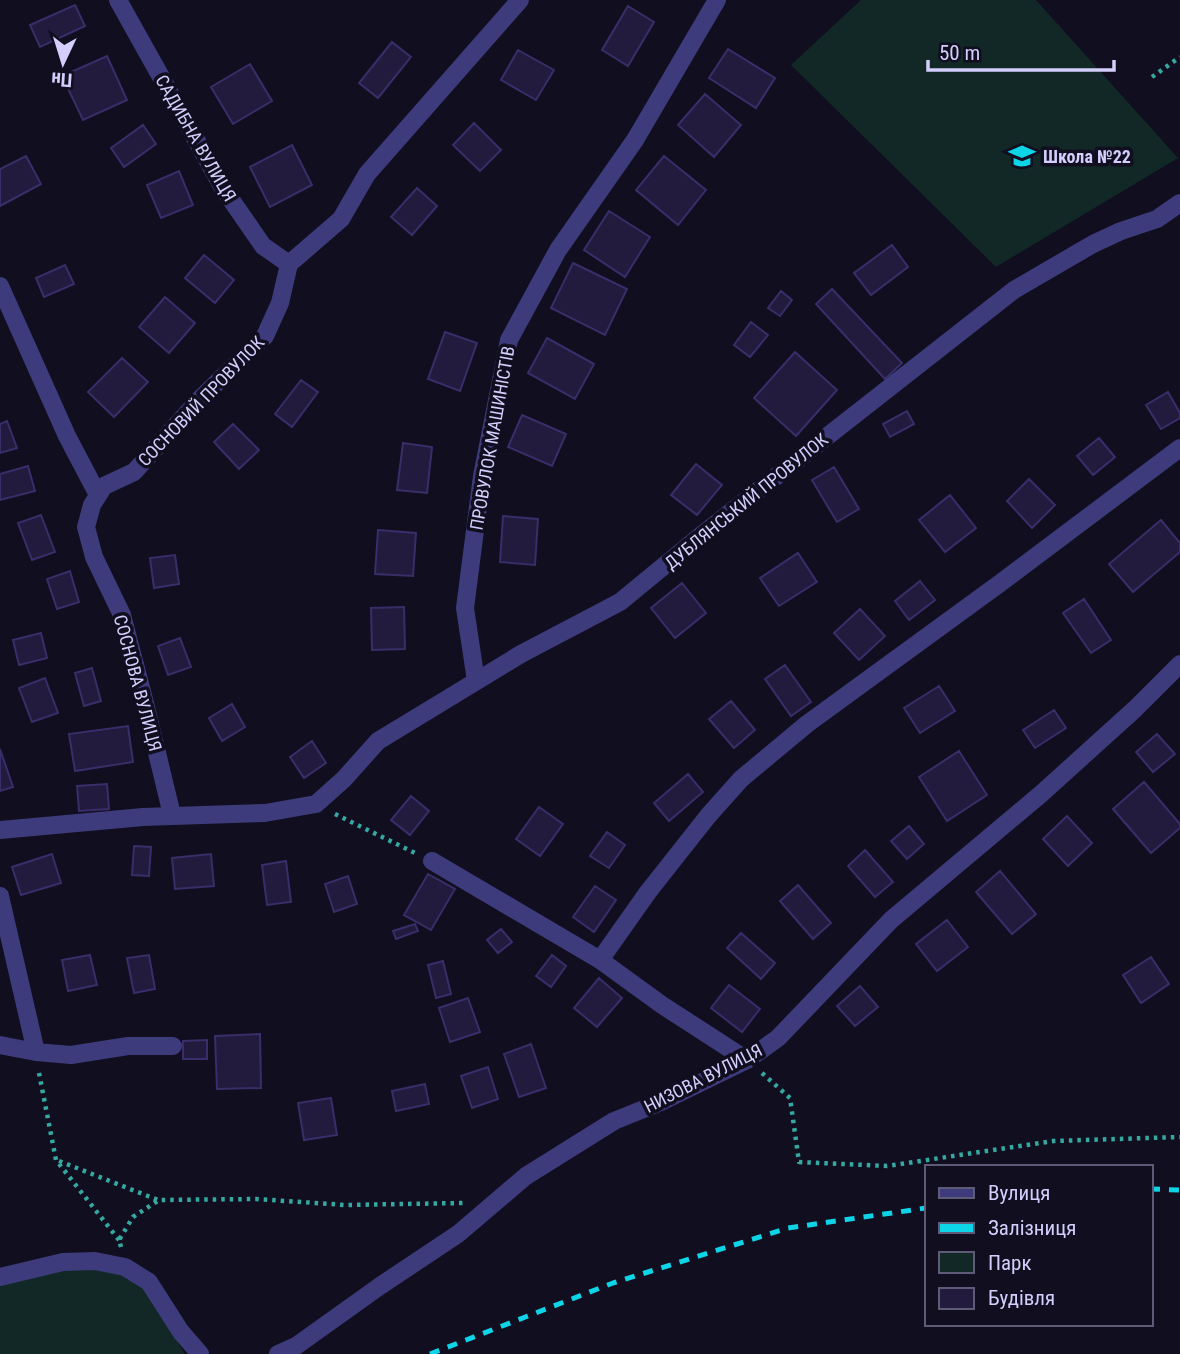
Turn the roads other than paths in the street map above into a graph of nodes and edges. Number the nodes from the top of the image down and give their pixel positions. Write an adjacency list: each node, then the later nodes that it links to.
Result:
1 (118, 0): 5 (street, САДИБНА ВУЛИЦЯ)
2 (520, 0): 5 (street)
3 (717, 0): 10 (street, ПРОВУЛОК МАШИНІСТІВ)
4 (1180, 203): 10 (street, ДУБЛЯНСЬКИЙ ПРОВУЛОК)
5 (289, 264): 8 (street, СОСНОВИЙ ПРОВУЛОК)
6 (0, 286): 8 (street)
7 (1180, 449): 15 (street)
8 (99, 495): 11 (street, СОСНОВА ВУЛИЦЯ)
9 (1180, 664): 19 (street, НИЗОВА ВУЛИЦЯ)
10 (476, 681): 11 (street, ДУБЛЯНСЬКИЙ ПРОВУЛОК)
11 (172, 815): 12 (street)
12 (0, 830)
13 (432, 862): 15 (street)
14 (0, 897): 18 (street)
15 (600, 960): 19 (street)
16 (0, 1045): 18 (street)
17 (173, 1046): 18 (street)
18 (36, 1052)
19 (747, 1060): 22 (street, НИЗОВА ВУЛИЦЯ)
20 (0, 1278): 21 (street)
21 (200, 1354)
22 (278, 1354)

